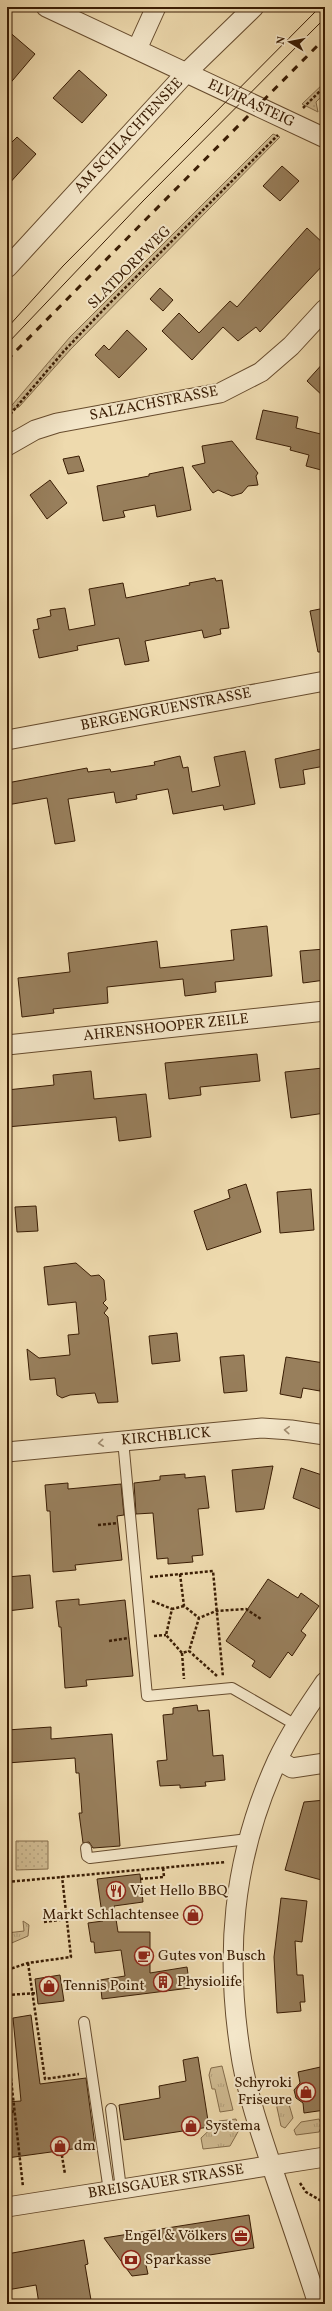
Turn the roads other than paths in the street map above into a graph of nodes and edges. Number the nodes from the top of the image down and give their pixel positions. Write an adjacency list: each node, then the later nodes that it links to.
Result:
1 (46, 7): 4 (street, ELVIRASTEIG)
2 (156, 7): 4 (street)
3 (254, 7): 5 (street, AM SCHLACHTENSEE)
4 (136, 49): 5 (street, ELVIRASTEIG)
5 (186, 73): 6 (street, ELVIRASTEIG); 7 (street, AM SCHLACHTENSEE)
6 (325, 138)
7 (7, 268)
8 (325, 310): 9 (street, SALZACHSTRASSE)
9 (7, 446)
10 (325, 681): 11 (street, BERGENGRUENSTRASSE)
11 (7, 740)
12 (325, 1011): 13 (street, AHRENSHOOPER ZEILE)
13 (7, 1045)
14 (325, 1436): 15 (street, KIRCHBLICK, one-way to 15)
15 (123, 1440): 16 (street, KIRCHBLICK, one-way to 16); 18 (lane)
16 (7, 1452)
17 (325, 1682): 18 (street)
18 (296, 1725): 19 (street)
19 (278, 1760): 20 (street); 21 (street)
20 (325, 1763)
21 (248, 1839): 22 (lane); 26 (street)
22 (86, 1848)
23 (84, 2022): 27 (lane)
24 (111, 2109): 27 (lane)
25 (325, 2157): 26 (street, BREISGAUER STRASSE)
26 (272, 2165): 27 (street, BREISGAUER STRASSE); 29 (street)
27 (115, 2190): 28 (street, BREISGAUER STRASSE)
28 (16, 2205)
29 (318, 2304)

